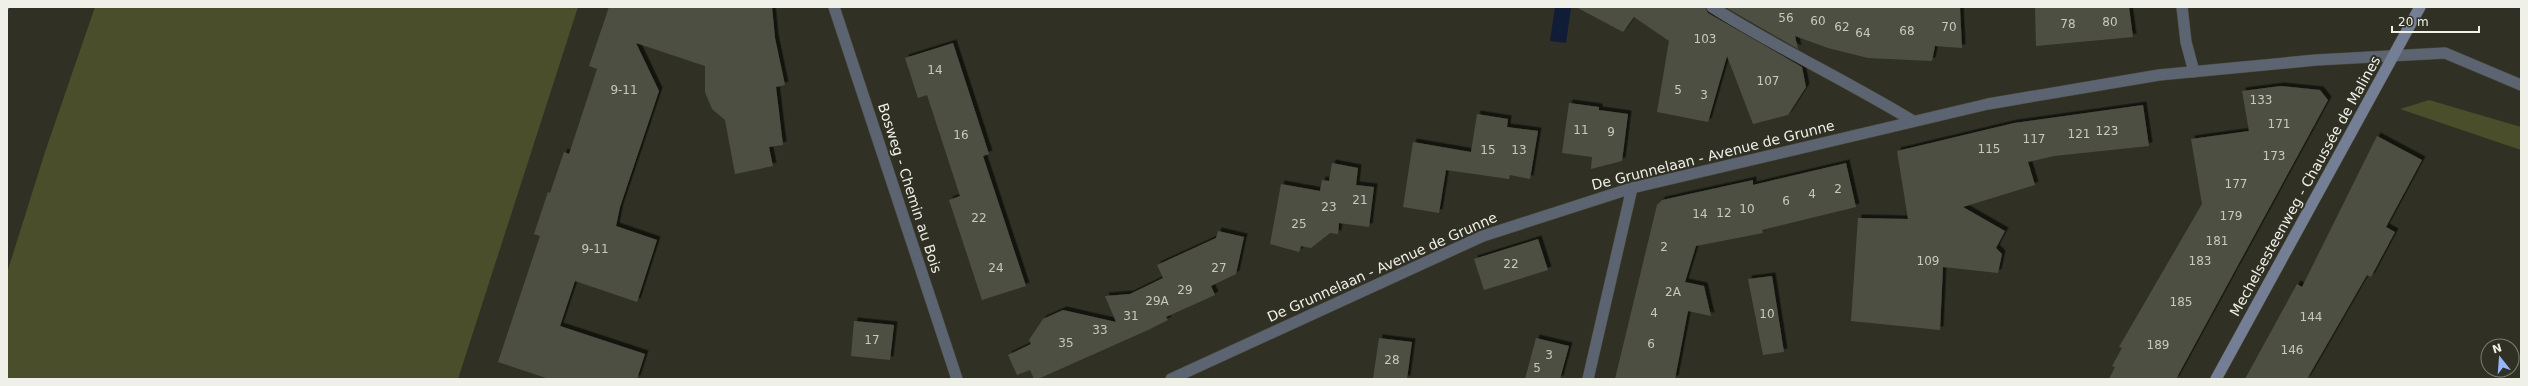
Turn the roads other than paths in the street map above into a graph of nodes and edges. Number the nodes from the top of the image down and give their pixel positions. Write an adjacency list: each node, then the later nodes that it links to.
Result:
1 (834, 7): 10 (street, Bosweg - Chemin au Bois)
2 (1712, 7): 8 (street)
3 (2182, 7): 6 (street)
4 (2420, 7): 5 (main road, Mechelsesteenweg - Chaussée de Malines)
5 (2394, 55): 6 (street, De Grunnelaan - Avenue de Grunne); 7 (street, De Grunnelaan - Avenue de Grunne); 13 (main road, Mechelsesteenweg - Chaussée de Malines)
6 (2194, 72): 8 (street, De Grunnelaan - Avenue de Grunne)
7 (2521, 85)
8 (1912, 121): 9 (street, De Grunnelaan - Avenue de Grunne)
9 (1632, 188): 11 (street, De Grunnelaan - Avenue de Grunne); 12 (street)
10 (957, 379)
11 (1171, 379)
12 (1588, 379)
13 (2216, 379)

